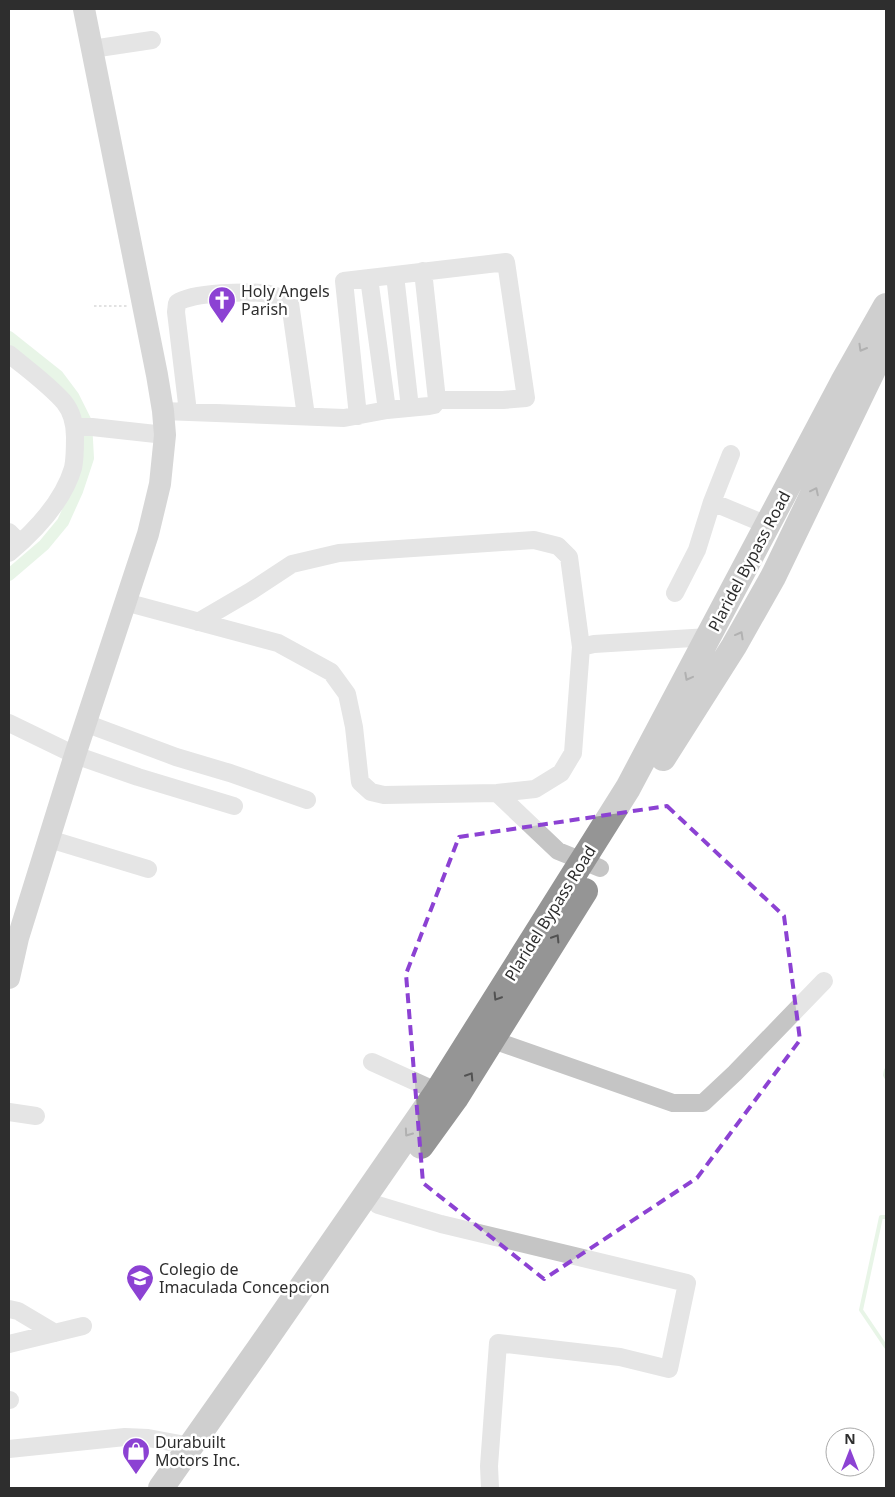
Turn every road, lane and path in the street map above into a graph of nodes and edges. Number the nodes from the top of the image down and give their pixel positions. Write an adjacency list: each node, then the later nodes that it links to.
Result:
1 (84, 9): 3 (main road)
2 (152, 40): 3 (street)
3 (92, 49): 8 (main road)
4 (423, 271): 5 (street); 12 (street); 12 (street)
5 (396, 275): 6 (street); 13 (street)
6 (369, 278): 14 (street); 18 (street)
7 (94, 306): 8 (path)
8 (144, 306): 15 (main road)
9 (886, 306): 23 (highway, Plaridel Bypass Road, one-way to 23)
10 (886, 343): 24 (highway, Plaridel Bypass Road, one-way to 10)
11 (9, 354): 19 (street)
12 (437, 400): 13 (street)
13 (410, 408): 14 (street)
14 (386, 410): 18 (street)
15 (163, 411): 16 (street); 20 (main road)
16 (188, 412): 17 (street); 17 (street)
17 (306, 416): 18 (street)
18 (358, 416)
19 (83, 427): 20 (street); 25 (street)
20 (165, 435): 27 (main road)
21 (732, 454): 22 (street)
22 (712, 502): 23 (street); 26 (street)
23 (766, 525): 24 (highway); 29 (highway, Plaridel Bypass Road)
24 (793, 536): 38 (highway, Plaridel Bypass Road, one-way to 24)
25 (12, 543)
26 (674, 593)
27 (125, 602): 28 (street); 32 (main road)
28 (198, 622): 30 (street); 34 (street)
29 (709, 637): 30 (street); 38 (highway, Plaridel Bypass Road, one-way to 38)
30 (581, 647): 34 (street)
31 (9, 723): 33 (street)
32 (85, 723): 33 (main road); 35 (street)
33 (75, 755): 36 (street); 37 (main road)
34 (496, 793): 38 (street)
35 (307, 800)
36 (234, 806)
37 (49, 839): 39 (street); 40 (main road)
38 (591, 865): 42 (highway, Plaridel Bypass Road, one-way to 38); 44 (highway, Plaridel Bypass Road, one-way to 44)
39 (148, 869)
40 (9, 978)
41 (824, 981): 42 (street)
42 (493, 1040): 44 (highway, Plaridel Bypass Road, one-way to 42)
43 (372, 1062): 44 (street)
44 (446, 1096): 47 (highway, Plaridel Bypass Road); 52 (highway, Plaridel Bypass Road, one-way to 52)
45 (9, 1112): 46 (street)
46 (36, 1116)
47 (378, 1205): 55 (highway, Plaridel Bypass Road); 56 (street)
48 (9, 1309): 50 (street)
49 (83, 1326): 50 (street)
50 (55, 1333): 51 (street)
51 (9, 1344)
52 (191, 1446): 53 (street); 54 (highway, Plaridel Bypass Road)
53 (9, 1448)
54 (160, 1488)
55 (181, 1488)
56 (490, 1488)

